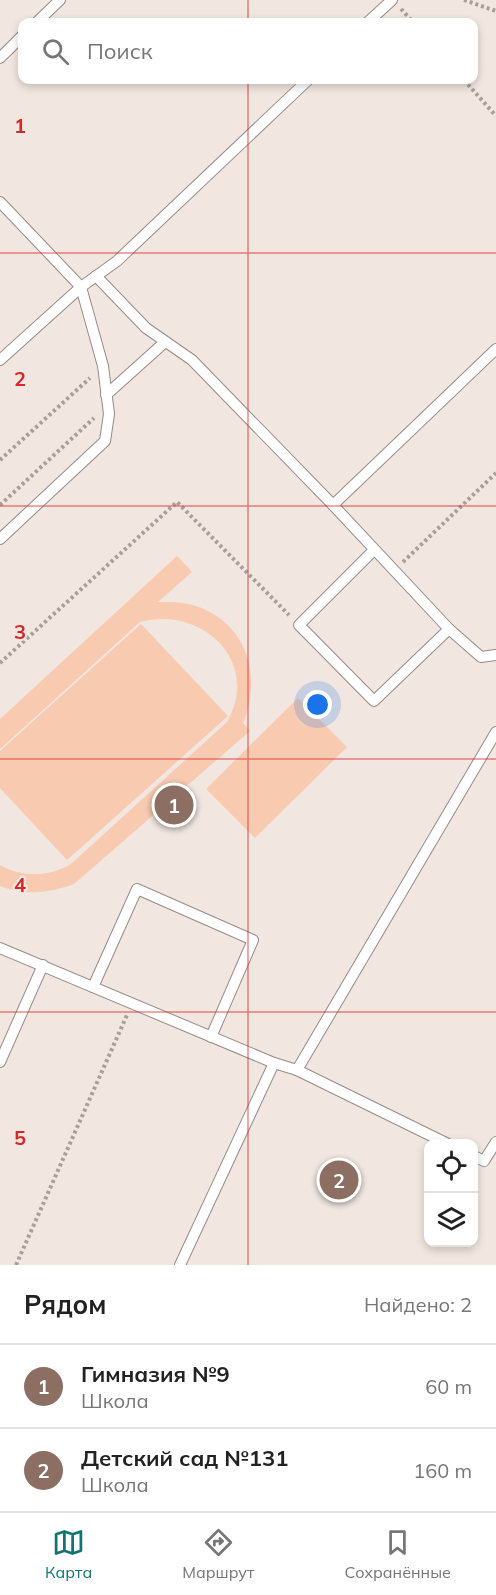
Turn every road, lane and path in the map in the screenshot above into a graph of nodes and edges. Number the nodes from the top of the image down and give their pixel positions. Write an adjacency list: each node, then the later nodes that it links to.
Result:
1 (60, 0): 5 (lane)
2 (392, 0): 6 (lane)
3 (464, 0): 4 (path)
4 (496, 11)
5 (41, 18)
6 (372, 18)
7 (18, 40): 8 (lane)
8 (0, 58)
9 (304, 84): 13 (lane)
10 (468, 84): 11 (path)
11 (496, 116)
12 (0, 202): 14 (lane)
13 (96, 276): 14 (lane); 15 (lane)
14 (81, 287): 17 (lane); 18 (lane)
15 (165, 342): 19 (lane); 23 (lane)
16 (496, 349): 23 (lane)
17 (0, 360)
18 (103, 366): 19 (lane); 20 (path)
19 (107, 400): 22 (path); 24 (lane)
20 (0, 460)
21 (496, 473): 26 (path)
22 (0, 505)
23 (333, 505): 25 (lane)
24 (0, 538)
25 (374, 550): 26 (lane); 27 (lane)
26 (393, 570): 28 (lane)
27 (299, 625): 28 (lane); 30 (path)
28 (449, 629): 29 (lane)
29 (496, 655)
30 (0, 663)
31 (496, 732): 39 (lane)
32 (0, 948): 33 (lane)
33 (43, 965): 34 (lane); 37 (lane)
34 (93, 987): 35 (lane); 36 (lane)
35 (132, 1003): 36 (lane); 43 (path)
36 (211, 1037): 38 (lane)
37 (0, 1062)
38 (274, 1063): 39 (lane); 44 (lane)
39 (297, 1070): 40 (lane)
40 (440, 1139)
41 (496, 1142): 42 (lane)
42 (478, 1158)
43 (16, 1265)
44 (180, 1265)

